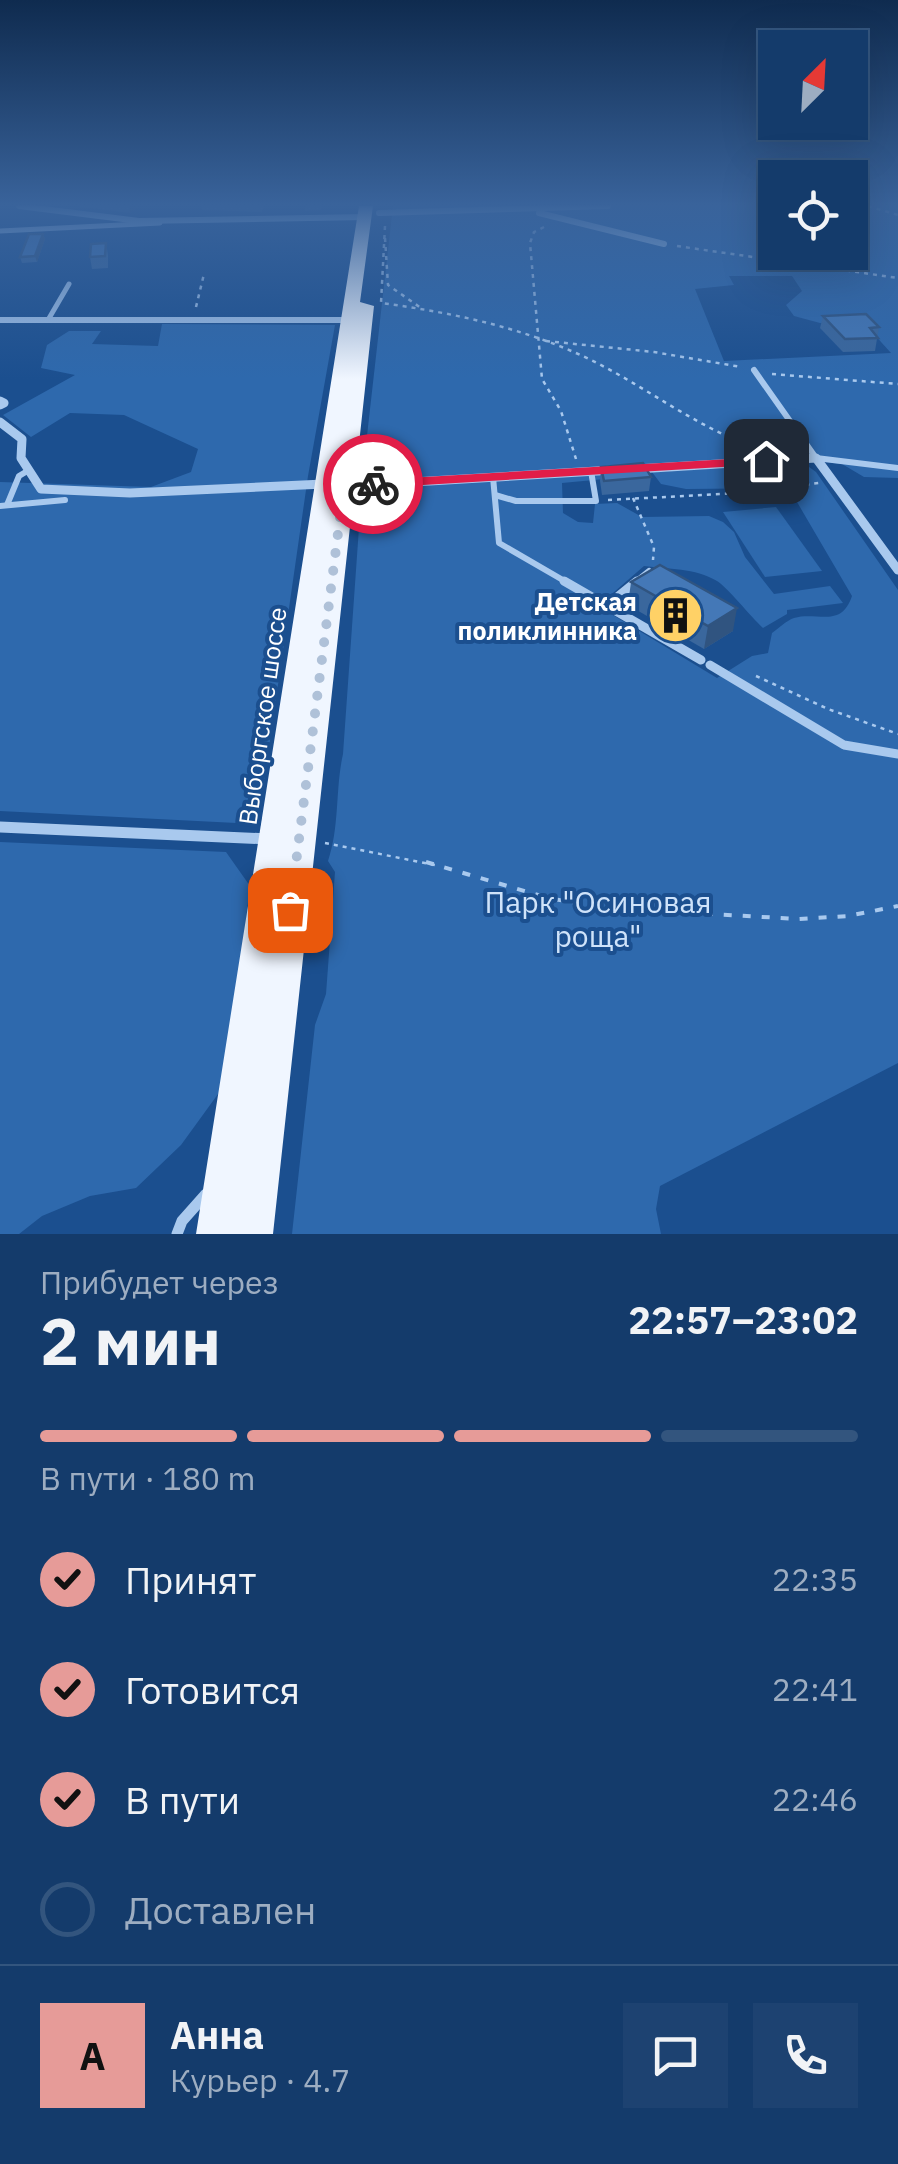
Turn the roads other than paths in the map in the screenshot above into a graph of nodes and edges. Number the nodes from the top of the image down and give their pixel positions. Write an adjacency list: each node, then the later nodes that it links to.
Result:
1 (363, 264): 6 (main road, Выборгское шоссе)
2 (369, 264): 14 (main road, Выборгское шоссе)
3 (69, 284): 5 (lane)
4 (0, 320): 5 (street)
5 (48, 320): 6 (street)
6 (347, 320): 14 (main road, Выборгское шоссе)
7 (755, 371): 9 (lane)
8 (0, 422): 11 (street)
9 (816, 458): 10 (lane); 12 (street); 18 (street)
10 (898, 468)
11 (29, 470): 14 (street); 17 (lane)
12 (586, 472): 13 (street); 15 (lane)
13 (492, 477): 14 (street); 15 (lane)
14 (334, 485): 23 (main road, Выборгское шоссе); 27 (main road, Выборгское шоссе)
15 (496, 495): 20 (lane)
16 (65, 500): 17 (lane)
17 (4, 506)
18 (898, 570)
19 (649, 571): 20 (lane)
20 (605, 606): 21 (lane)
21 (898, 754)
22 (0, 828): 23 (street)
23 (275, 839): 24 (main road, Выборгское шоссе)
24 (229, 1168): 25 (lane); 26 (main road, Выборгское шоссе)
25 (177, 1234)
26 (217, 1234)
27 (252, 1234)

